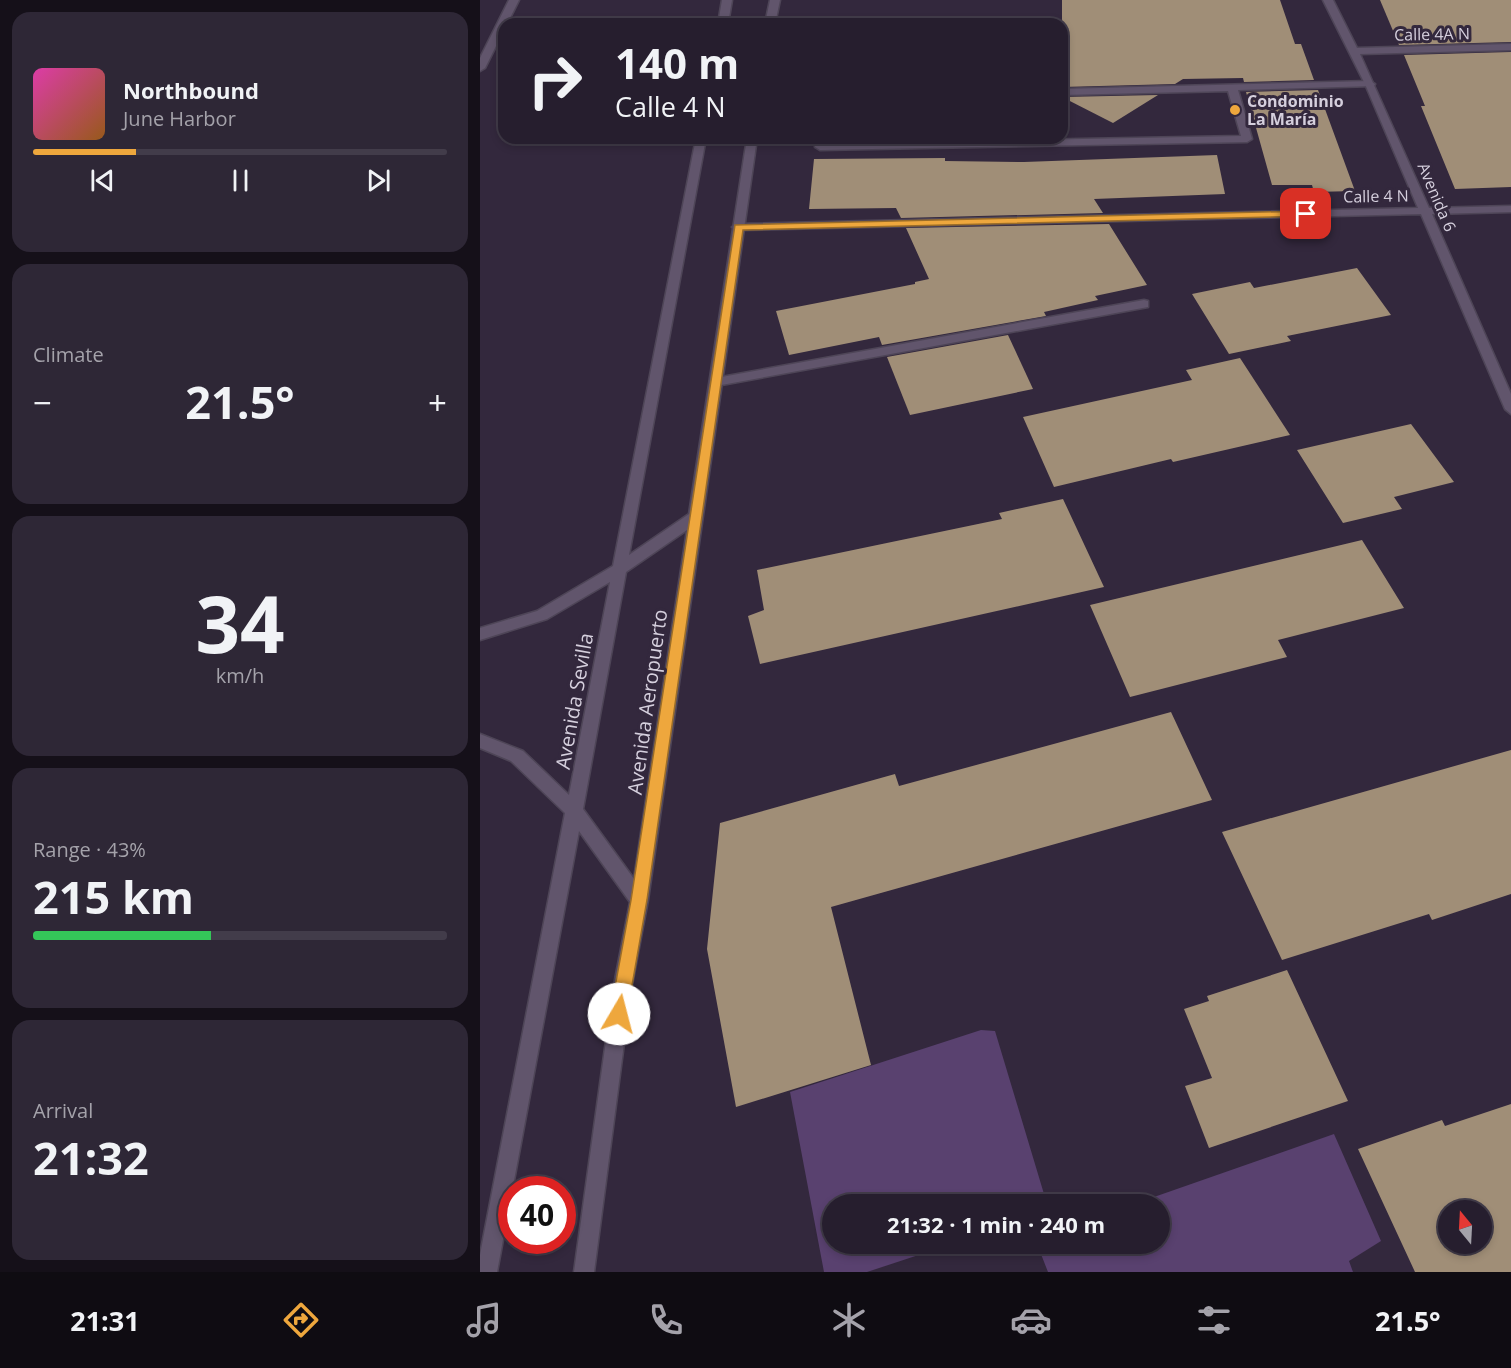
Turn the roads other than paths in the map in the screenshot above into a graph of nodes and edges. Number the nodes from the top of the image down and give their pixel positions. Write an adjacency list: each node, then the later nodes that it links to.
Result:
1 (514, 0): 5 (street)
2 (727, 0): 6 (street)
3 (775, 0): 7 (street)
4 (1328, 0): 10 (street, Avenida 6)
5 (505, 18)
6 (724, 18)
7 (771, 18)
8 (498, 32): 11 (street)
9 (1511, 47): 10 (street, Calle 4A N)
10 (1354, 51): 12 (street, Avenida 6)
11 (480, 68)
12 (1370, 84): 13 (street); 21 (street, Avenida 6)
13 (1232, 87): 14 (street); 15 (street)
14 (1068, 92)
15 (1068, 142)
16 (700, 144): 27 (street, Avenida Sevilla)
17 (751, 144): 22 (street, Avenida Aeropuerto)
18 (820, 144): 19 (street)
19 (980, 144)
20 (1511, 209): 21 (street, Calle 4 N)
21 (1425, 211): 22 (street, Calle 4 N); 25 (street, Avenida 6)
22 (738, 227): 24 (street, Avenida Aeropuerto)
23 (1144, 304): 24 (street)
24 (716, 382): 26 (street, Avenida Aeropuerto)
25 (1511, 409)
26 (695, 517): 27 (street); 31 (street, Avenida Aeropuerto)
27 (618, 570): 28 (street); 30 (street, Avenida Sevilla)
28 (480, 633)
29 (480, 741): 30 (street)
30 (575, 812): 31 (street); 32 (street, Avenida Sevilla)
31 (639, 900): 33 (street, Avenida Aeropuerto)
32 (487, 1272)
33 (584, 1272)

